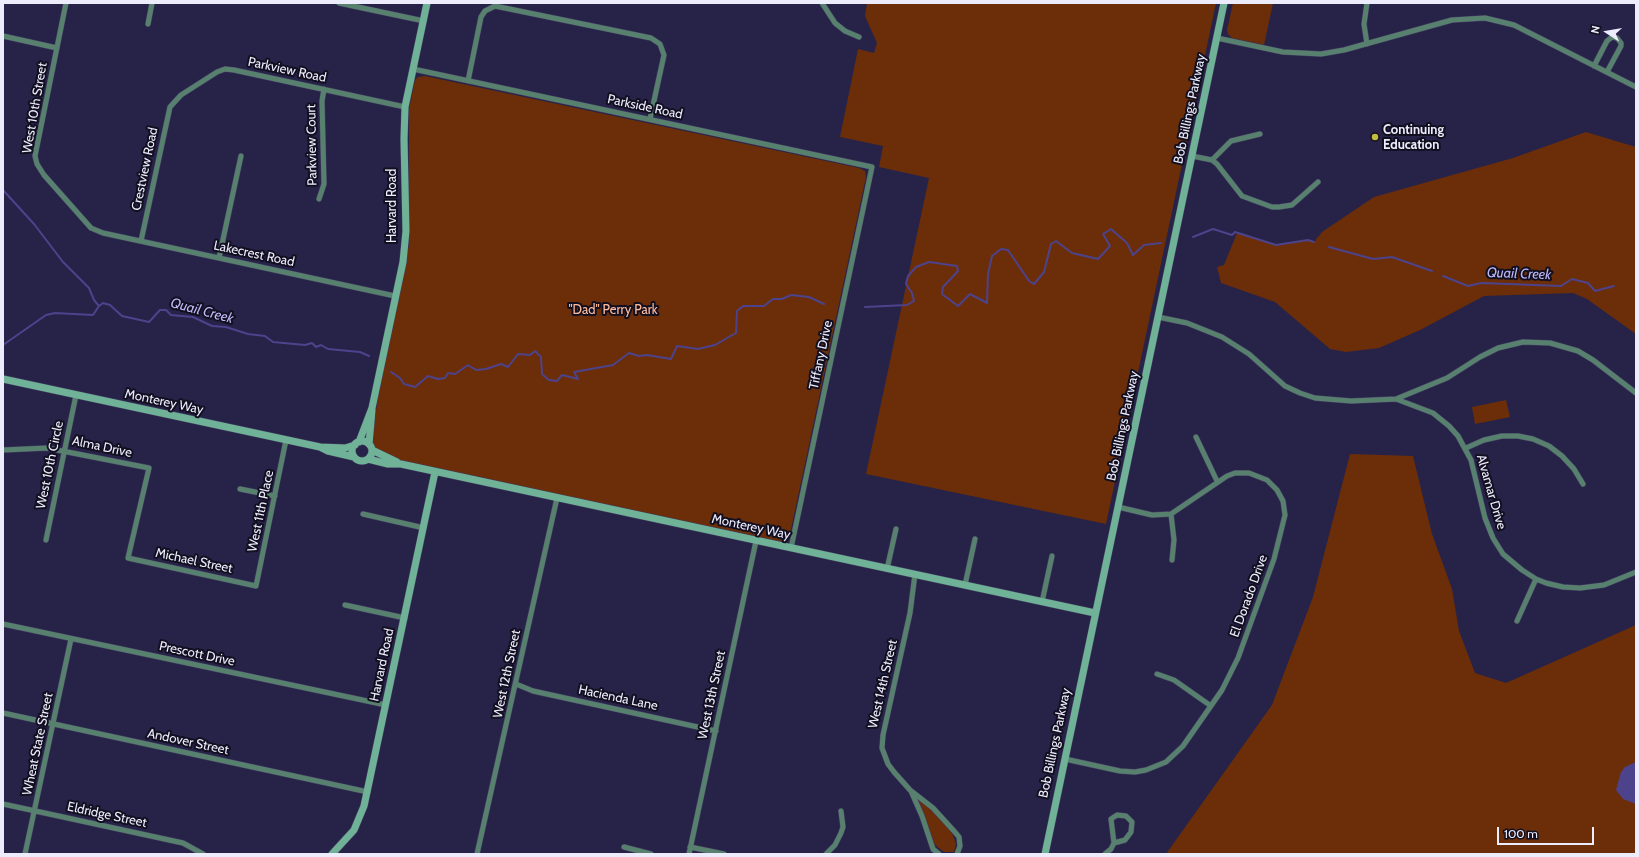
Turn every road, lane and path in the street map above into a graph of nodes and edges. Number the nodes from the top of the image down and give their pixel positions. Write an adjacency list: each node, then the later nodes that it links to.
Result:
1 (66, 3): 14 (street, West 10th Street)
2 (152, 3): 9 (street)
3 (339, 3): 8 (street)
4 (427, 3): 8 (street, Harvard Road)
5 (822, 3): 11 (street)
6 (1224, 3): 12 (street, Bob Billings Parkway)
7 (1367, 3): 13 (street)
8 (424, 21): 16 (street, Harvard Road)
9 (148, 24)
10 (3, 36): 14 (street)
11 (859, 37)
12 (1217, 38): 13 (street); 26 (street, Bob Billings Parkway)
13 (1367, 44): 15 (street)
14 (57, 48): 31 (street, West 10th Street)
15 (1594, 66): 17 (street); 17 (street)
16 (413, 69): 18 (street, Parkside Road); 22 (street, Harvard Road)
17 (1608, 72): 19 (street)
18 (468, 81): 23 (street, Parkside Road); 23 (street)
19 (1636, 87)
20 (324, 89): 21 (street, Parkview Road); 22 (street, Parkview Road); 30 (street, Parkview Court)
21 (172, 103): 32 (street, Crestview Road)
22 (405, 107): 34 (street, Harvard Road)
23 (650, 119): 28 (street, Parkside Road)
24 (1260, 134): 27 (street)
25 (241, 156): 33 (street)
26 (1192, 156): 27 (street); 35 (street, Bob Billings Parkway)
27 (1212, 160): 29 (street)
28 (872, 167): 66 (street, Tiffany Drive)
29 (1318, 182)
30 (319, 199)
31 (107, 234): 32 (street, Lakecrest Road)
32 (141, 241): 33 (street, Lakecrest Road)
33 (219, 258): 34 (street, Lakecrest Road)
34 (395, 296): 40 (street, Harvard Road)
35 (1158, 317): 39 (street, Alvamar Drive); 58 (street, Bob Billings Parkway)
36 (3, 379): 38 (street, Monterey Way)
37 (1636, 393): 39 (street, Alvamar Drive)
38 (76, 395): 42 (street, Monterey Way); 48 (street, West 10th Circle)
39 (1396, 399): 46 (street, Alvamar Drive)
40 (372, 408): 43 (street, Harvard Road); 45 (street, Harvard Road)
41 (1196, 437): 53 (street)
42 (286, 440): 44 (street, Monterey Way); 56 (street, West 11th Place)
43 (357, 443): 44 (street, Monterey Way); 45 (street); 49 (street)
44 (320, 447): 49 (street, Monterey Way)
45 (371, 447): 50 (street); 51 (street, Monterey Way)
46 (1466, 448): 54 (street); 73 (street, Alvamar Drive)
47 (3, 450): 48 (street, Alma Drive)
48 (65, 450): 64 (street, West 10th Circle); 68 (street, Alma Drive)
49 (354, 457): 50 (street)
50 (368, 460): 51 (street, Monterey Way)
51 (401, 464): 52 (street, Monterey Way)
52 (436, 472): 57 (street, Monterey Way); 61 (street, Harvard Road)
53 (1217, 482): 60 (street, El Dorado Drive); 86 (street, El Dorado Drive)
54 (1582, 484)
55 (240, 489): 56 (street)
56 (275, 496): 75 (street, West 11th Place)
57 (557, 498): 65 (street, Monterey Way); 84 (street, West 12th Street)
58 (1118, 507): 60 (street); 78 (street, Bob Billings Parkway)
59 (363, 514): 61 (street)
60 (1171, 514): 69 (street)
61 (424, 528): 79 (street, Harvard Road)
62 (896, 528): 70 (street)
63 (975, 539): 74 (street)
64 (46, 540)
65 (756, 540): 66 (street, Monterey Way); 89 (street, West 13th Street)
66 (791, 548): 70 (street, Monterey Way)
67 (1052, 556): 76 (street)
68 (128, 558): 75 (street, Michael Street)
69 (1172, 560)
70 (887, 569): 72 (street, Monterey Way)
71 (1636, 572): 73 (street, Alvamar Drive)
72 (915, 574): 74 (street, Monterey Way); 91 (street, West 14th Street)
73 (1536, 579): 80 (street)
74 (965, 585): 76 (street, Monterey Way)
75 (256, 586)
76 (1042, 602): 78 (street, Monterey Way)
77 (345, 605): 79 (street)
78 (1095, 613): 90 (street, Bob Billings Parkway)
79 (405, 618): 85 (street, Harvard Road)
80 (1517, 621)
81 (3, 624): 82 (street, Prescott Drive)
82 (71, 638): 85 (street, Prescott Drive); 88 (street, Wheat State Street)
83 (1157, 674): 86 (street)
84 (516, 684): 89 (street, Hacienda Lane); 102 (street, West 12th Street)
85 (386, 705): 92 (street, Harvard Road)
86 (1212, 706): 90 (street, El Dorado Drive)
87 (3, 714): 88 (street, Andover Street)
88 (53, 724): 92 (street, Andover Street); 94 (street, Wheat State Street)
89 (716, 731): 98 (street, West 13th Street)
90 (1065, 759): 109 (street, Bob Billings Parkway)
91 (910, 790): 107 (street, West 14th Street); 108 (street, West 14th Street)
92 (368, 792): 101 (street, Harvard Road)
93 (3, 804): 94 (street, Eldridge Street)
94 (35, 811): 99 (street, Wheat State Street); 100 (street, Eldridge Street)
95 (841, 811): 106 (street)
96 (1114, 843): 96 (street); 110 (street)
97 (624, 847): 103 (street)
98 (690, 847): 104 (street, West 13th Street); 105 (street)
99 (25, 854)
100 (203, 854)
101 (332, 854)
102 (478, 854)
103 (651, 854)
104 (689, 854)
105 (724, 854)
106 (826, 854)
107 (939, 854)
108 (957, 854)
109 (1045, 854)
110 (1106, 854)

